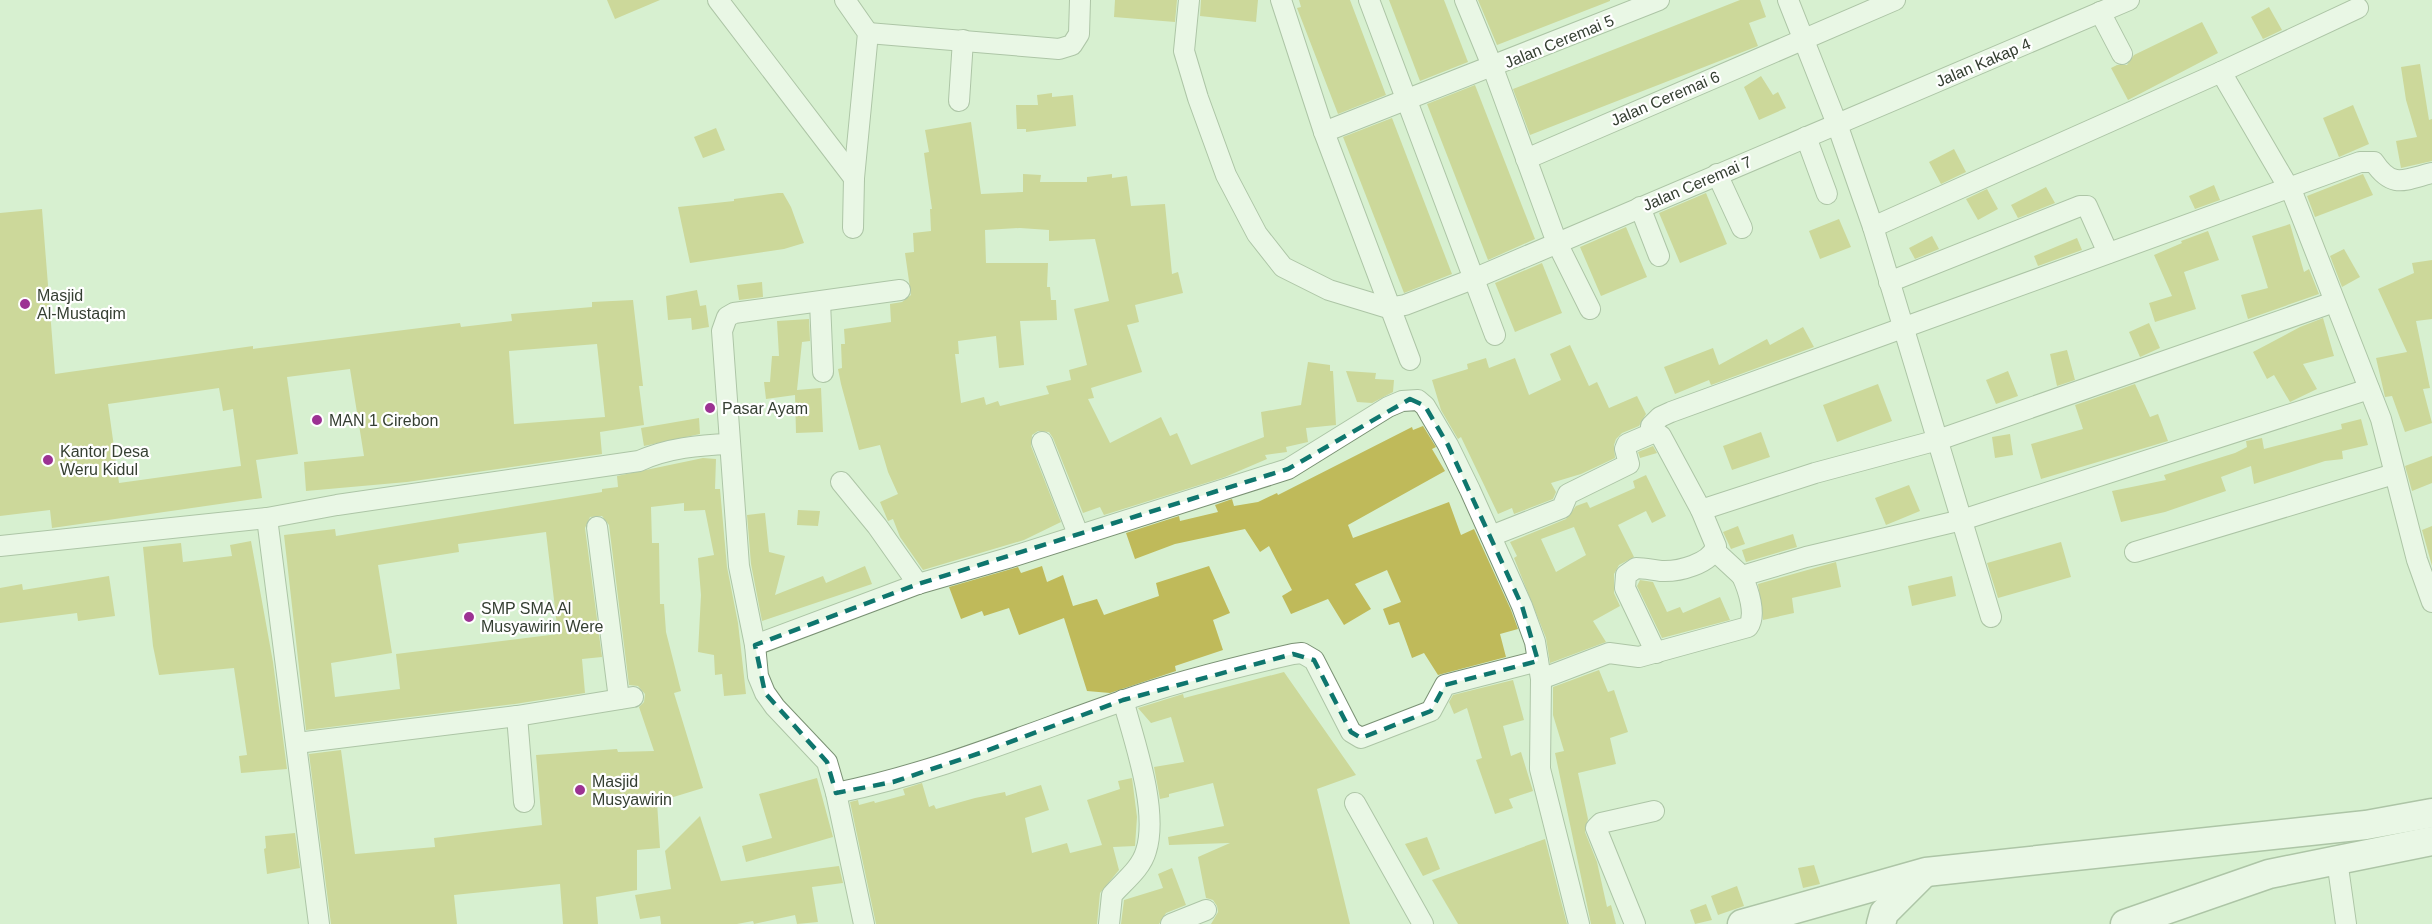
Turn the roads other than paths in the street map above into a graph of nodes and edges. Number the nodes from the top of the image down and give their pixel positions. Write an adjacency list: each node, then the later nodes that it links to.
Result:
1 (718, 0): 28 (street)
2 (845, 0): 14 (street)
3 (1080, 0): 16 (street)
4 (1189, 0): 43 (street)
5 (1281, 0): 23 (street)
6 (1369, 0): 20 (street)
7 (1465, 0): 18 (street)
8 (1659, 0): 18 (street, Jalan Ceremai 5)
9 (1788, 0): 15 (street)
10 (1895, 0): 15 (street, Jalan Ceremai 6)
11 (2129, 0): 13 (street, Jalan Kakap 4)
12 (2358, 8): 19 (street)
13 (2100, 12): 17 (street); 22 (street, Jalan Kakap 4)
14 (868, 33): 16 (street); 28 (street)
15 (1804, 38): 22 (street); 25 (street, Jalan Ceremai 6)
16 (963, 40): 21 (street)
17 (2122, 54)
18 (1493, 68): 20 (street, Jalan Ceremai 5); 25 (street)
19 (2221, 72): 29 (street); 32 (street)
20 (1406, 98): 23 (street, Jalan Ceremai 5); 38 (street)
21 (959, 101)
22 (1837, 124): 24 (street, Jalan Ceremai 7); 32 (street)
23 (1324, 132): 43 (street)
24 (1806, 137): 27 (street, Jalan Ceremai 7); 30 (street)
25 (1526, 159): 35 (street)
26 (2432, 173): 29 (street)
27 (1717, 174): 31 (street, Jalan Ceremai 7); 34 (street)
28 (855, 178): 33 (street)
29 (2288, 187): 36 (street); 42 (street)
30 (1827, 194)
31 (1640, 207): 35 (street, Jalan Ceremai 7); 37 (street)
32 (1873, 226): 39 (street)
33 (853, 228)
34 (1742, 228)
35 (1557, 243): 38 (street, Jalan Ceremai 7); 44 (street)
36 (2108, 253): 39 (street); 45 (street)
37 (1659, 256)
38 (1473, 279): 43 (street, Jalan Ceremai 7); 46 (street)
39 (1889, 282): 45 (street)
40 (900, 290): 41 (street)
41 (820, 302): 48 (street); 53 (street)
42 (2334, 302): 49 (street); 51 (street)
43 (1388, 308): 47 (street)
44 (1590, 309)
45 (1902, 328): 50 (street); 51 (street)
46 (1495, 334)
47 (1410, 360)
48 (823, 372)
49 (2369, 389): 54 (street); 58 (street)
50 (1652, 433): 56 (street); 61 (street)
51 (1938, 440): 56 (street); 58 (street)
52 (1042, 442): 60 (street)
53 (730, 444): 57 (street); 69 (street)
54 (2394, 474): 64 (street); 67 (street)
55 (841, 482): 66 (street)
56 (1701, 510): 63 (street)
57 (267, 518): 62 (street); 74 (street)
58 (1962, 520): 65 (street); 68 (street)
59 (597, 527): 73 (street)
60 (1078, 534): 61 (street); 66 (street)
61 (1491, 536): 71 (street)
62 (0, 546)
63 (1715, 551): 65 (street); 70 (street)
64 (2135, 552)
65 (1742, 576): 70 (street)
66 (918, 584): 69 (street)
67 (2432, 602)
68 (1991, 617)
69 (755, 645): 75 (street)
70 (1656, 653): 71 (street)
71 (1540, 670): 72 (street); 90 (street)
72 (1123, 700): 75 (street); 87 (street)
73 (518, 716): 74 (street); 76 (street)
74 (297, 743): 85 (street)
75 (836, 793): 86 (street)
76 (524, 802)
77 (1355, 803): 89 (street)
78 (1654, 811): 91 (street)
79 (2432, 813): 82 (highway)
80 (2432, 841): 81 (highway)
81 (2337, 860): 95 (highway); 96 (street)
82 (1926, 872): 84 (highway); 94 (highway)
83 (1206, 910): 88 (street)
84 (1773, 914): 92 (highway); 93 (highway)
85 (319, 924)
86 (864, 924)
87 (1109, 924)
88 (1171, 924)
89 (1423, 924)
90 (1579, 924)
91 (1635, 924)
92 (1742, 924)
93 (1816, 924)
94 (1881, 924)
95 (2125, 924)
96 (2346, 924)

